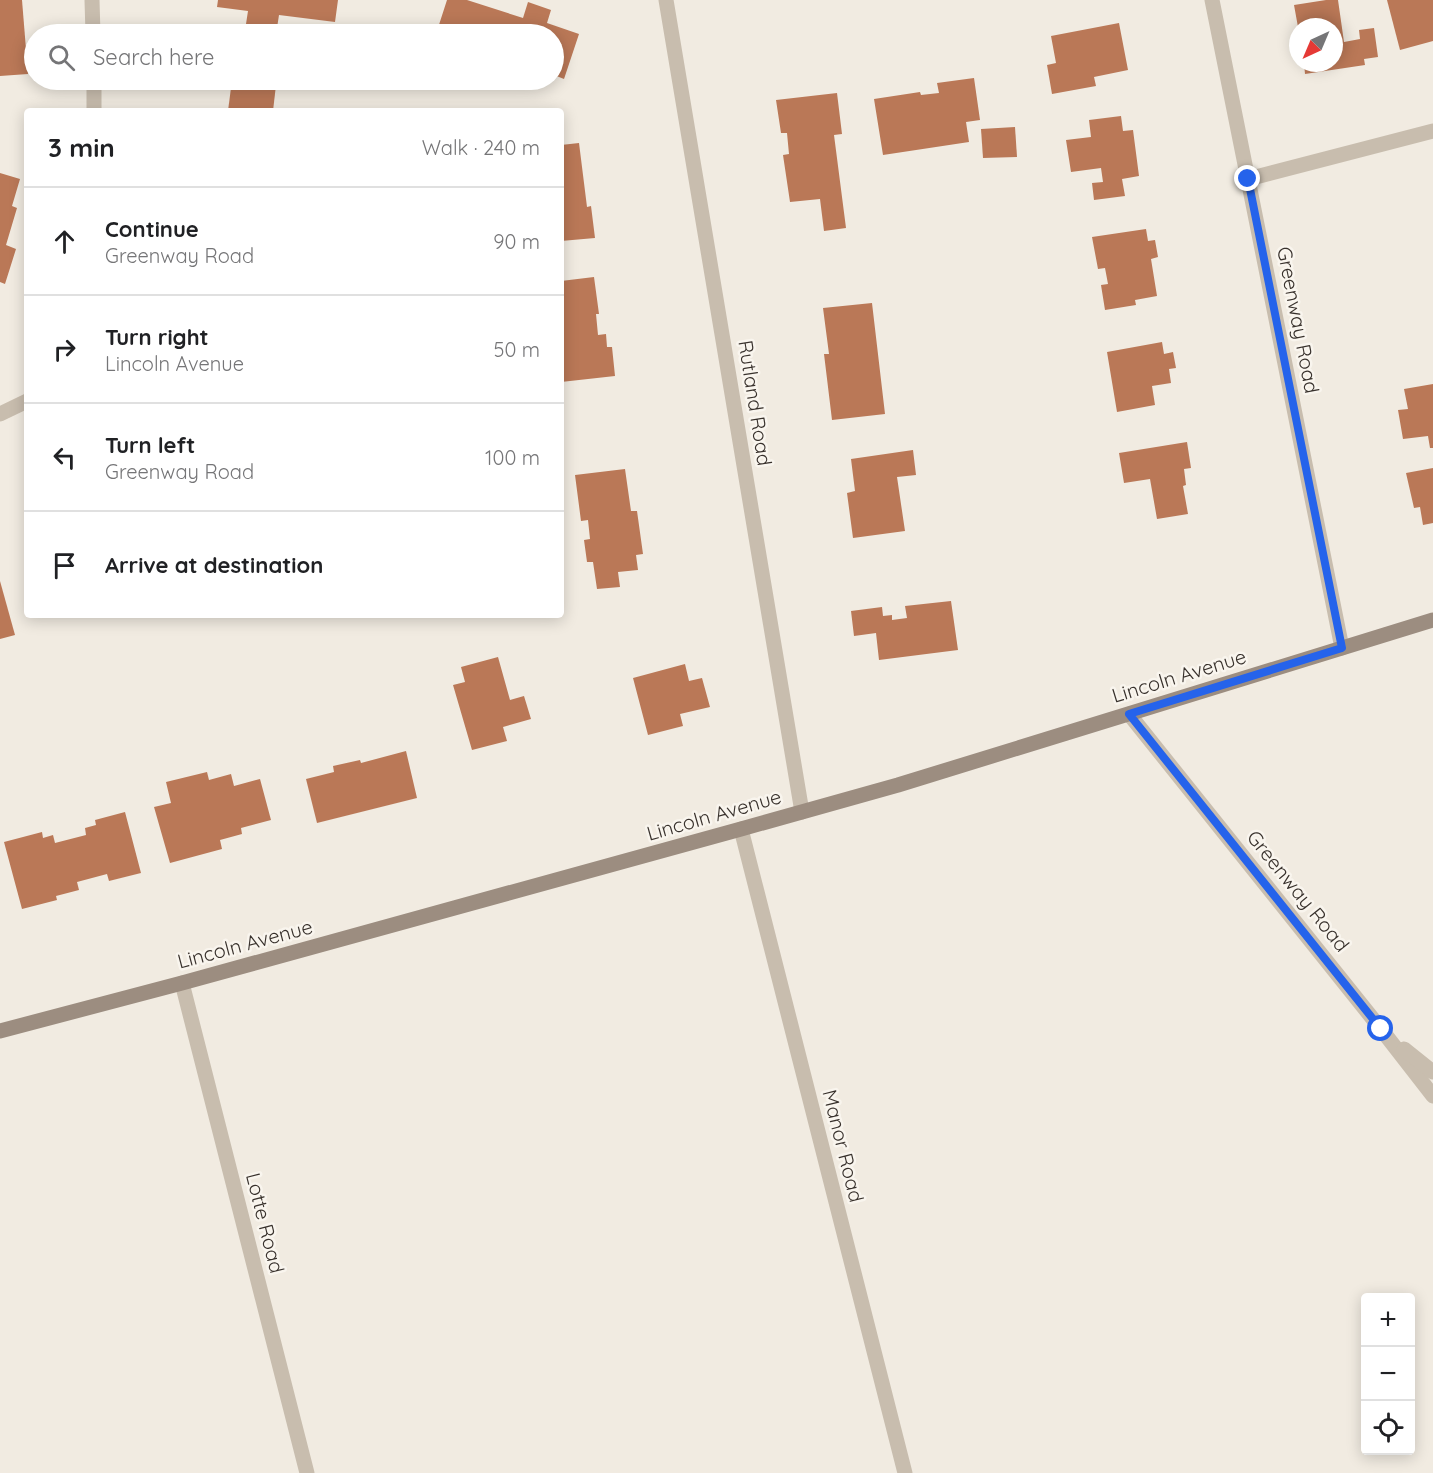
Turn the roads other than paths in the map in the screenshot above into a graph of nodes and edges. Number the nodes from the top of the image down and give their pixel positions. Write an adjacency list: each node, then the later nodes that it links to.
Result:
1 (92, 0): 4 (street)
2 (666, 0): 14 (street, Rutland Road)
3 (1212, 0): 8 (street, Greenway Road)
4 (93, 24)
5 (94, 90): 6 (street)
6 (94, 108)
7 (1433, 131): 8 (street)
8 (1248, 179): 12 (street, Greenway Road)
9 (24, 402): 10 (street)
10 (0, 414)
11 (1433, 620): 12 (main road, Lincoln Avenue)
12 (1342, 648): 13 (main road, Lincoln Avenue)
13 (1129, 714): 14 (main road, Lincoln Avenue); 17 (street, Greenway Road)
14 (802, 812): 15 (main road, Lincoln Avenue)
15 (741, 829): 16 (main road, Lincoln Avenue); 22 (street, Manor Road)
16 (182, 983): 18 (main road, Lincoln Avenue); 21 (street, Lotte Road)
17 (1381, 1029): 19 (street); 20 (street, Greenway Road)
18 (0, 1031)
19 (1433, 1072)
20 (1433, 1096)
21 (307, 1473)
22 (905, 1473)

